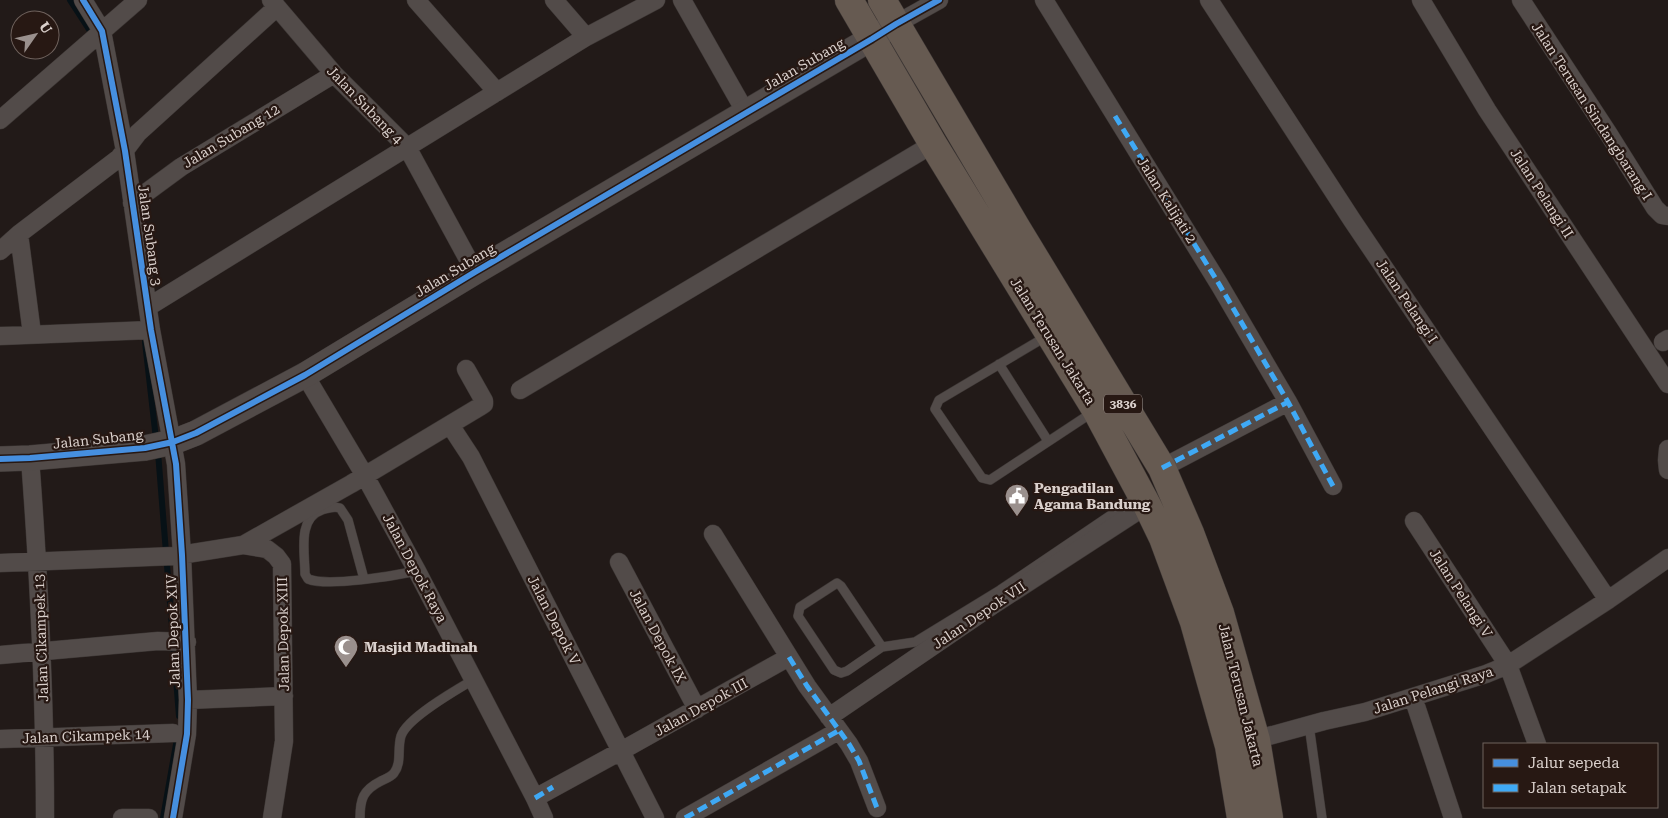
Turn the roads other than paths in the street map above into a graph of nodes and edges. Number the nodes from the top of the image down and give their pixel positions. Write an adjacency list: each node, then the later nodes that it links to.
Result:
1 (83, 0): 16 (street)
2 (138, 0): 16 (street)
3 (416, 0): 20 (street)
4 (554, 0): 17 (street)
5 (656, 0): 17 (street)
6 (682, 0): 21 (street)
7 (848, 0): 18 (main road, Jalan Terusan Jakarta / 3836)
8 (882, 0): 15 (main road, Jalan Terusan Jakarta / 3836)
9 (939, 0): 15 (street)
10 (1044, 0): 41 (street, Jalan Kalijati 2)
11 (1209, 0): 64 (street, Jalan Pelangi I)
12 (1421, 0): 39 (street, Jalan Pelangi II)
13 (1521, 0): 27 (street, Jalan Terusan Sindangbarang I)
14 (274, 4): 19 (street, Jalan Subang 4); 25 (street)
15 (896, 24): 18 (street, Jalan Subang); 49 (main road, Jalan Terusan Jakarta / 3836)
16 (96, 37): 22 (street); 25 (street, Jalan Subang 3)
17 (586, 38): 20 (street)
18 (872, 40): 21 (street, Jalan Subang); 23 (main road, Jalan Terusan Jakarta / 3836)
19 (334, 74): 24 (street, Jalan Subang 4); 26 (street, Jalan Subang 12)
20 (497, 92): 24 (street)
21 (746, 113): 30 (street, Jalan Subang)
22 (0, 120)
23 (933, 144): 34 (main road, Jalan Terusan Jakarta / 3836); 40 (street)
24 (407, 147): 30 (street, Jalan Subang 4); 31 (street)
25 (118, 158): 26 (street, Jalan Subang 3); 28 (street)
26 (132, 203): 31 (street, Jalan Subang 3)
27 (1668, 216)
28 (19, 234): 29 (street); 33 (street)
29 (0, 251)
30 (475, 272): 38 (street, Jalan Subang)
31 (148, 306): 32 (street, Jalan Subang 3)
32 (146, 330): 33 (street); 45 (street, Jalan Subang 3)
33 (32, 334): 35 (street)
34 (1049, 335): 36 (lane); 42 (main road, Jalan Terusan Jakarta / 3836)
35 (0, 336)
36 (999, 364): 44 (lane); 44 (lane)
37 (466, 369): 43 (street)
38 (305, 375): 45 (street, Jalan Subang); 51 (street, Jalan Depok Raya)
39 (1668, 384)
40 (520, 390)
41 (1288, 402): 49 (street); 52 (street, Jalan Kalijati 2)
42 (1096, 410): 44 (lane); 53 (main road, Jalan Terusan Jakarta / 3836)
43 (450, 425): 51 (street); 84 (street, Jalan Depok V)
44 (1048, 441)
45 (160, 445): 47 (street, Jalan Subang); 57 (street, Jalan Depok XIV)
46 (1668, 449): 50 (street)
47 (30, 458): 48 (street, Jalan Subang); 59 (street, Jalan Cikampek 13)
48 (0, 459)
49 (1162, 468): 81 (main road, Jalan Terusan Jakarta / 3836)
50 (1668, 470)
51 (365, 476): 56 (street); 62 (street, Jalan Depok Raya)
52 (1333, 486)
53 (1139, 505): 66 (lane); 76 (street, Jalan Depok VII); 83 (main road, Jalan Terusan Jakarta / 3836)
54 (1414, 521): 70 (street, Jalan Pelangi V)
55 (713, 534): 69 (street)
56 (243, 545): 57 (street, Jalan Depok XIII); 72 (street, Jalan Depok XIII)
57 (172, 556): 59 (street, Jalan Depok XIII); 65 (street, Jalan Depok XIV)
58 (1668, 558): 64 (street, Jalan Pelangi Raya)
59 (38, 562): 61 (street, Jalan Depok XIII); 67 (street, Jalan Cikampek 13)
60 (619, 562): 75 (street, Jalan Depok IX)
61 (0, 563)
62 (417, 571): 63 (lane); 71 (street, Jalan Depok Raya)
63 (364, 579): 63 (lane)
64 (1608, 600): 70 (street, Jalan Pelangi Raya)
65 (181, 642): 67 (street); 74 (street, Jalan Depok XIV)
66 (882, 647): 66 (lane)
67 (43, 650): 68 (street); 79 (street, Jalan Cikampek 13)
68 (0, 655)
69 (789, 657): 75 (street, Jalan Depok III); 76 (street)
70 (1508, 665): 73 (street, Jalan Pelangi Raya); 82 (street, Jalan Pelangi V)
71 (473, 680): 86 (street, Jalan Depok Raya); 92 (lane)
72 (284, 696): 74 (street); 91 (street, Jalan Depok XIII)
73 (1413, 697): 77 (street, Jalan Pelangi Raya); 98 (street)
74 (188, 700): 90 (street, Jalan Depok XIV)
75 (697, 709): 84 (street, Jalan Depok III)
76 (834, 724): 85 (street); 94 (street, Jalan Depok VII)
77 (1309, 725): 81 (street, Jalan Pelangi Raya); 97 (lane)
78 (173, 733): 79 (street, Jalan Cikampek 14)
79 (45, 737): 80 (street, Jalan Cikampek 14); 87 (street, Jalan Cikampek 13)
80 (0, 739)
81 (1256, 740): 83 (street, Jalan Pelangi Raya); 96 (main road, Jalan Terusan Jakarta / 3836)
82 (1537, 743)
83 (1229, 746): 95 (main road, Jalan Terusan Jakarta / 3836)
84 (622, 752): 86 (street, Jalan Depok III); 93 (street, Jalan Depok V)
85 (877, 808)
86 (537, 811)
87 (45, 818)
88 (122, 818): 89 (street)
89 (149, 818)
90 (173, 818)
91 (272, 818)
92 (360, 818)
93 (655, 818)
94 (685, 818)
95 (1242, 818)
96 (1269, 818)
97 (1322, 818)
98 (1453, 818)

